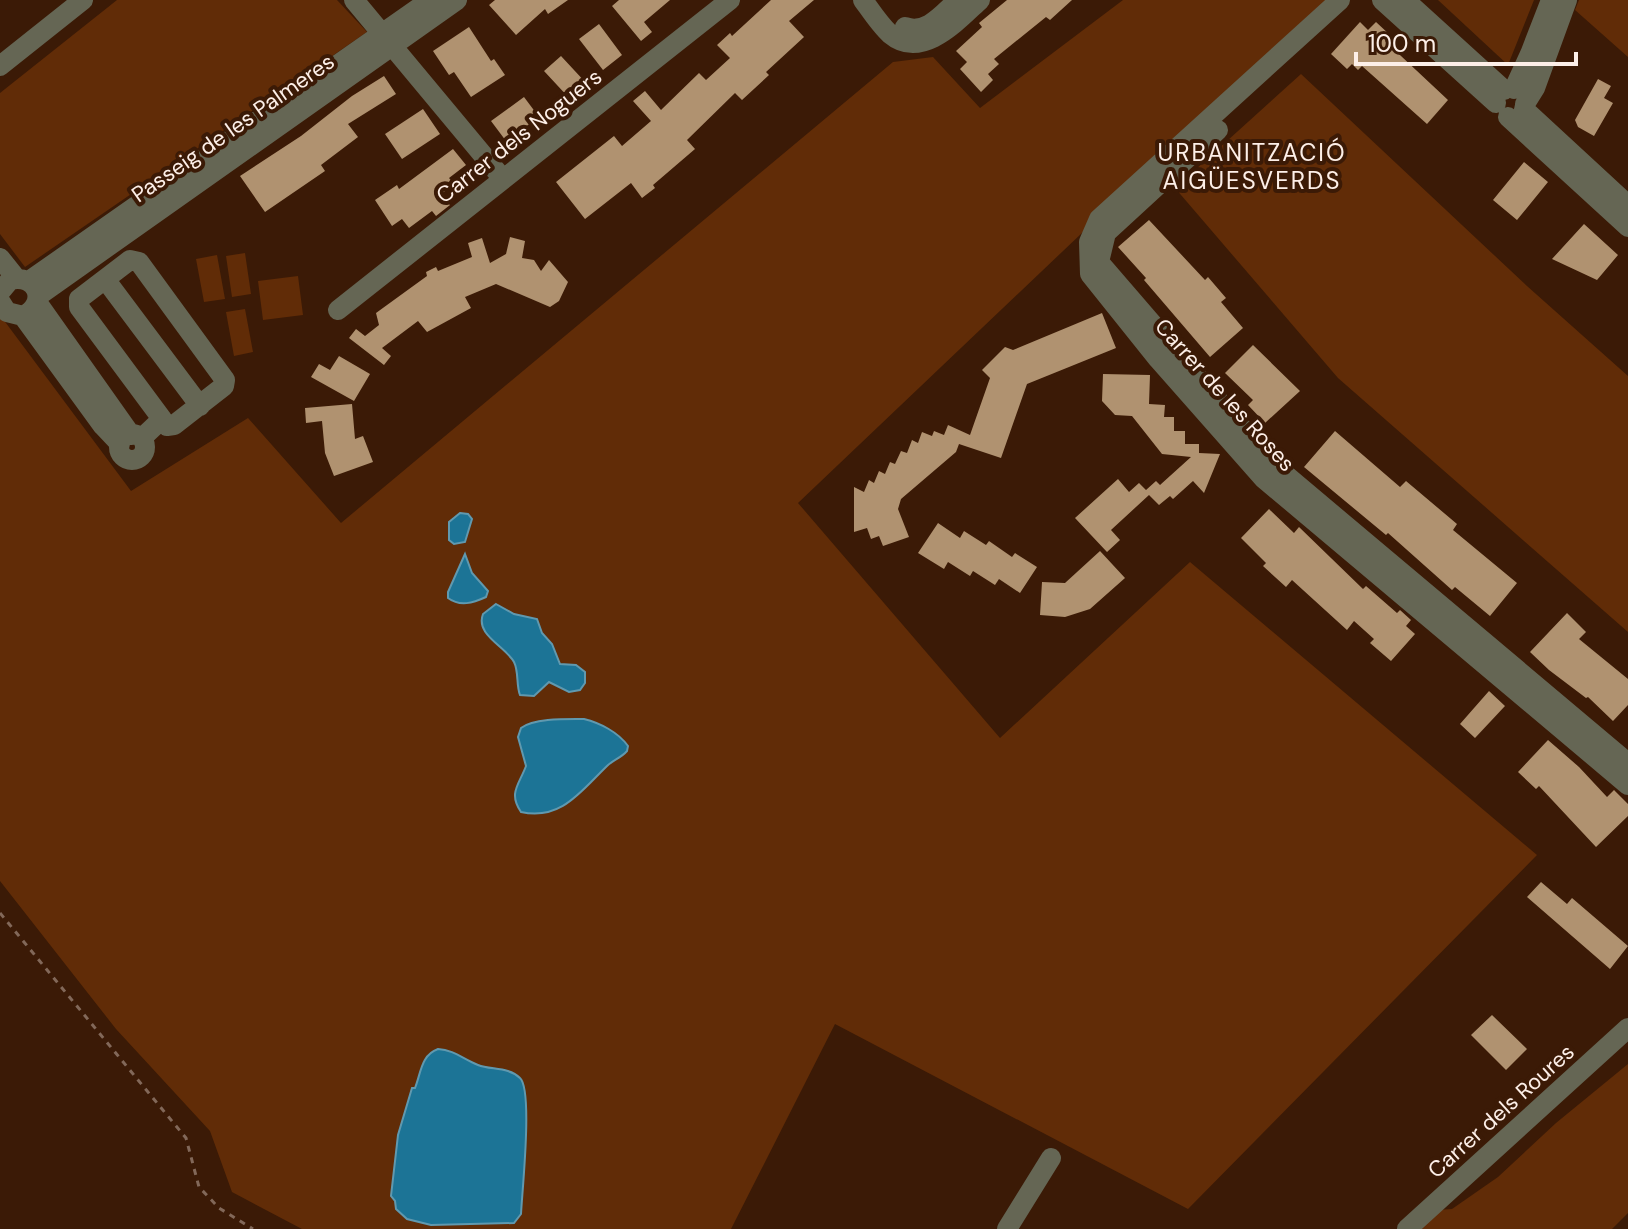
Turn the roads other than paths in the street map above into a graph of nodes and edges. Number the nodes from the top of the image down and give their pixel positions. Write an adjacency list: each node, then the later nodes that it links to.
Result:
1 (83, 0): 18 (street)
2 (354, 0): 17 (street)
3 (430, 0): 17 (street, Passeig de les Palmeres)
4 (457, 0): 17 (street, Passeig de les Palmeres)
5 (730, 0): 20 (street, Carrer dels Noguers)
6 (863, 0): 16 (street)
7 (878, 0): 16 (street)
8 (958, 0): 16 (street)
9 (980, 0): 16 (street)
10 (1340, 0): 30 (street, Carrer de les Roses)
11 (1358, 0): 29 (street, Carrer de les Roses)
12 (1382, 0): 19 (street)
13 (1405, 0): 19 (street)
14 (1551, 0): 19 (street)
15 (1567, 0): 19 (street)
16 (914, 36)
17 (388, 39): 20 (street); 25 (street, Passeig de les Palmeres)
18 (0, 66)
19 (1512, 102): 21 (street); 22 (street)
20 (503, 179): 26 (street, Carrer dels Noguers)
21 (1628, 205)
22 (1628, 227)
23 (0, 258): 25 (street)
24 (105, 279): 27 (street); 27 (street); 28 (street)
25 (16, 293): 28 (street)
26 (338, 310)
27 (200, 406): 28 (street)
28 (162, 419)
29 (1628, 763)
30 (1628, 785)
31 (1628, 1028): 34 (street, Carrer dels Roures)
32 (1051, 1158): 33 (street)
33 (1007, 1229)
34 (1407, 1229)

